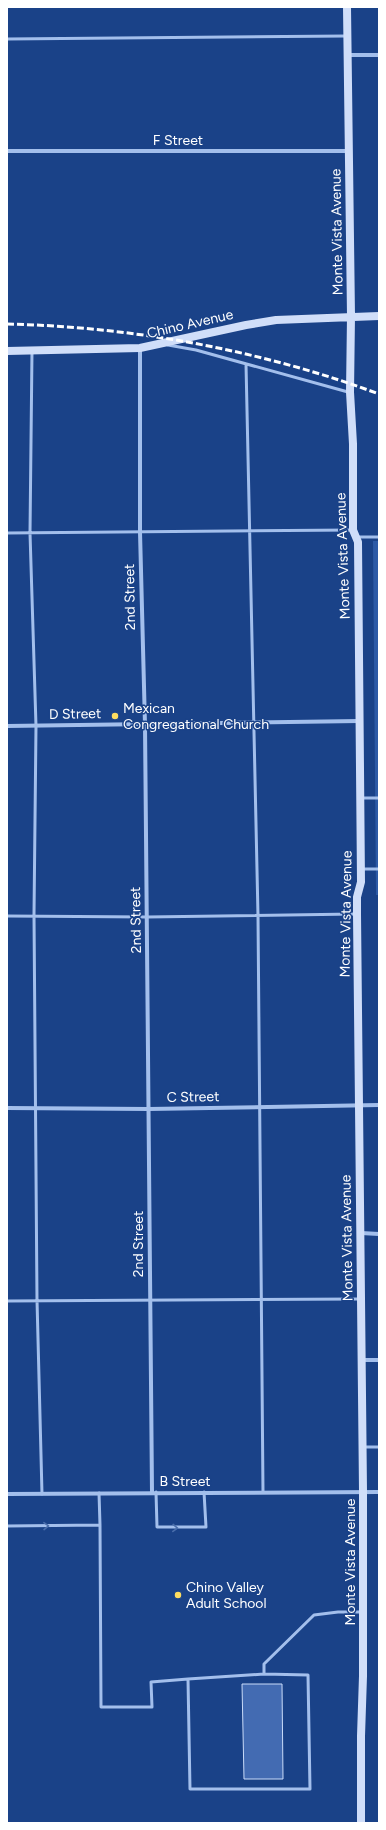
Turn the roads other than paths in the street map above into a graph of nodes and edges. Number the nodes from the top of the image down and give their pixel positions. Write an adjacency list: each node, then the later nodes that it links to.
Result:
1 (347, 7): 2 (street, Monte Vista Avenue)
2 (348, 36): 3 (lane); 4 (street, Monte Vista Avenue)
3 (7, 39)
4 (348, 55): 5 (street); 6 (street, Monte Vista Avenue)
5 (379, 55)
6 (349, 151): 7 (street, F Street); 8 (street, Monte Vista Avenue)
7 (7, 152)
8 (351, 316): 9 (street, Chino Avenue); 10 (street, Chino Avenue); 15 (street, Monte Vista Avenue)
9 (379, 316)
10 (164, 344): 11 (street, Chino Avenue); 14 (lane)
11 (140, 348): 13 (street, Chino Avenue); 17 (street, 2nd Street)
12 (7, 351): 13 (street, Chino Avenue)
13 (32, 351): 19 (lane)
14 (246, 364): 15 (lane); 16 (lane)
15 (350, 392): 20 (street, Monte Vista Avenue)
16 (249, 531): 17 (lane); 20 (lane); 23 (lane)
17 (140, 532): 19 (lane); 24 (street, 2nd Street)
18 (7, 533): 19 (lane)
19 (30, 533): 26 (lane)
20 (355, 534): 21 (lane); 22 (street, Monte Vista Avenue)
21 (379, 537)
22 (360, 721): 23 (street, D Street); 27 (street, Monte Vista Avenue)
23 (255, 724): 24 (street, D Street); 34 (lane)
24 (144, 725): 26 (street, D Street); 35 (street, 2nd Street)
25 (7, 726): 26 (street, D Street)
26 (36, 726): 32 (lane)
27 (360, 798): 28 (lane); 29 (street, Monte Vista Avenue)
28 (379, 798)
29 (361, 869): 30 (lane); 31 (street, Monte Vista Avenue)
30 (379, 869)
31 (357, 914): 34 (lane); 36 (street, Monte Vista Avenue)
32 (34, 915): 33 (lane); 35 (lane); 39 (lane)
33 (7, 916)
34 (258, 916): 35 (lane); 40 (lane)
35 (147, 917): 41 (street, 2nd Street)
36 (359, 1105): 37 (street, C Street); 40 (street, C Street); 42 (street, Monte Vista Avenue)
37 (379, 1105)
38 (7, 1108): 39 (street, C Street)
39 (35, 1108): 41 (street, C Street); 46 (lane)
40 (259, 1108): 41 (street, C Street); 44 (lane)
41 (149, 1109): 48 (street, 2nd Street)
42 (360, 1233): 43 (street); 45 (street, Monte Vista Avenue)
43 (379, 1234)
44 (261, 1299): 45 (lane); 48 (lane); 56 (lane)
45 (361, 1299): 49 (street, Monte Vista Avenue)
46 (37, 1300): 47 (lane); 48 (lane); 60 (lane)
47 (7, 1301)
48 (150, 1301): 54 (street, 2nd Street)
49 (362, 1360): 50 (street); 51 (street, Monte Vista Avenue)
50 (379, 1360)
51 (362, 1447): 52 (lane); 53 (street, Monte Vista Avenue)
52 (379, 1447)
53 (363, 1491): 56 (street, B Street); 57 (street, B Street); 63 (street, Monte Vista Avenue)
54 (154, 1492): 55 (street, B Street); 55 (lane, one-way to 55); 58 (street, B Street)
55 (204, 1492): 56 (street, B Street)
56 (263, 1492)
57 (379, 1492)
58 (99, 1493): 60 (street, B Street); 61 (lane)
59 (7, 1494): 60 (street, B Street)
60 (42, 1494)
61 (100, 1525): 62 (lane, one-way to 61); 65 (lane)
62 (7, 1526)
63 (363, 1612): 64 (lane); 66 (street, Monte Vista Avenue)
64 (264, 1674): 65 (lane); 65 (lane)
65 (188, 1679)
66 (361, 1823)

